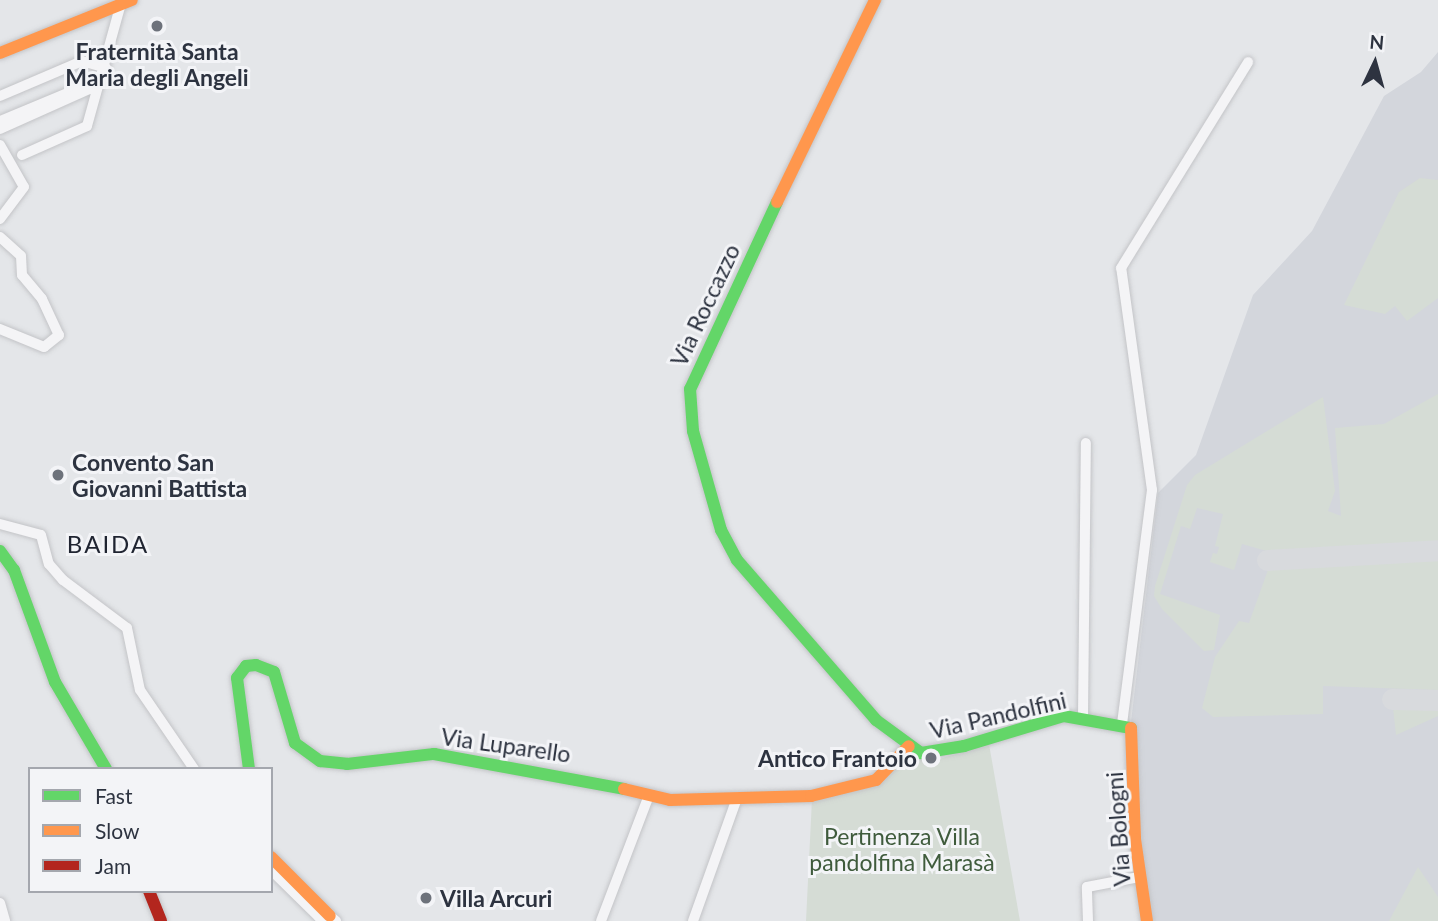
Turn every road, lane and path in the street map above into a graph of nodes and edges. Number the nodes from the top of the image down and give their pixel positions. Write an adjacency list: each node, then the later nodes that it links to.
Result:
1 (875, 0): 21 (street, Via Roccazzo)
2 (127, 2): 3 (street); 5 (street)
3 (0, 53)
4 (1248, 62): 19 (street)
5 (106, 68): 6 (street); 7 (street)
6 (92, 90): 8 (street); 9 (street); 11 (street)
7 (0, 96)
8 (0, 121)
9 (0, 128)
10 (0, 145): 12 (street)
11 (22, 155)
12 (0, 219)
13 (0, 237): 14 (street)
14 (0, 329)
15 (1086, 443): 18 (street)
16 (0, 523): 23 (street)
17 (0, 551): 22 (street)
18 (1083, 717): 19 (street, Via Pandolfini); 21 (street, Via Pandolfini)
19 (1122, 724): 20 (street, Via Pandolfini)
20 (1134, 734): 29 (street, Via Bologni)
21 (909, 746): 26 (street, Via Luparello)
22 (105, 767)
23 (193, 767)
24 (249, 767): 25 (street, Via Luparello)
25 (649, 795): 26 (street, Via Luparello); 35 (street)
26 (737, 798): 36 (street)
27 (273, 859): 32 (street)
28 (273, 872): 32 (street)
29 (1139, 877): 37 (street); 38 (street, Via Bologni)
30 (150, 893): 34 (street)
31 (0, 903): 33 (street)
32 (333, 918)
33 (5, 921)
34 (161, 921)
35 (601, 921)
36 (693, 921)
37 (1088, 921)
38 (1147, 921)

